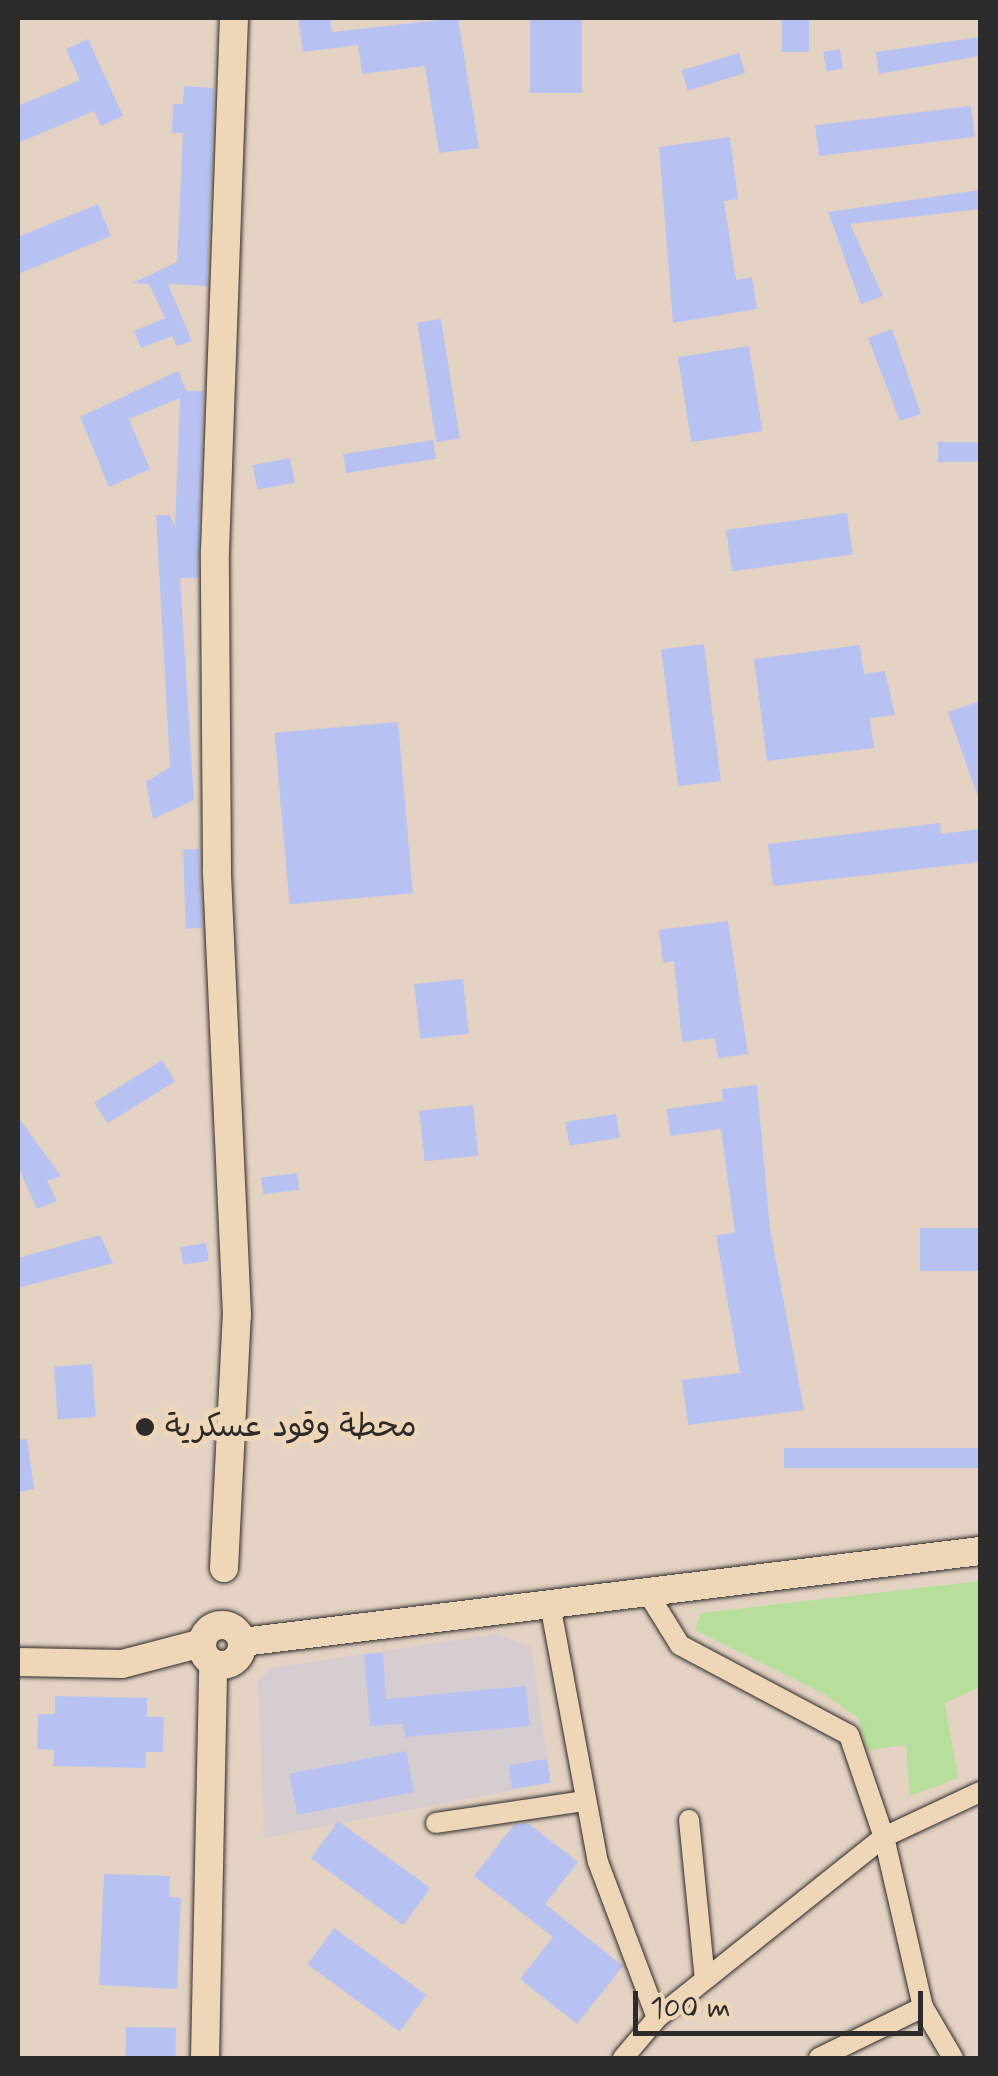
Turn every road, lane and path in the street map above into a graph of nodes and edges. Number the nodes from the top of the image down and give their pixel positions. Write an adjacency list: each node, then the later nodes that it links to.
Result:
1 (234, 18): 3 (street)
2 (252, 18): 3 (street)
3 (223, 611): 5 (street)
4 (980, 1552): 6 (street)
5 (224, 1568)
6 (647, 1592): 7 (street); 14 (street)
7 (550, 1604): 8 (street); 11 (street)
8 (221, 1654): 9 (street); 18 (street); 19 (street)
9 (18, 1662)
10 (980, 1792): 14 (street)
11 (585, 1801): 13 (street); 17 (street)
12 (689, 1820): 15 (street)
13 (436, 1822)
14 (884, 1838): 15 (street); 16 (street)
15 (705, 1979): 17 (street)
16 (923, 2007): 21 (street); 22 (street)
17 (657, 2018): 20 (street)
18 (205, 2058)
19 (222, 2058)
20 (623, 2058)
21 (819, 2058)
22 (954, 2058)

